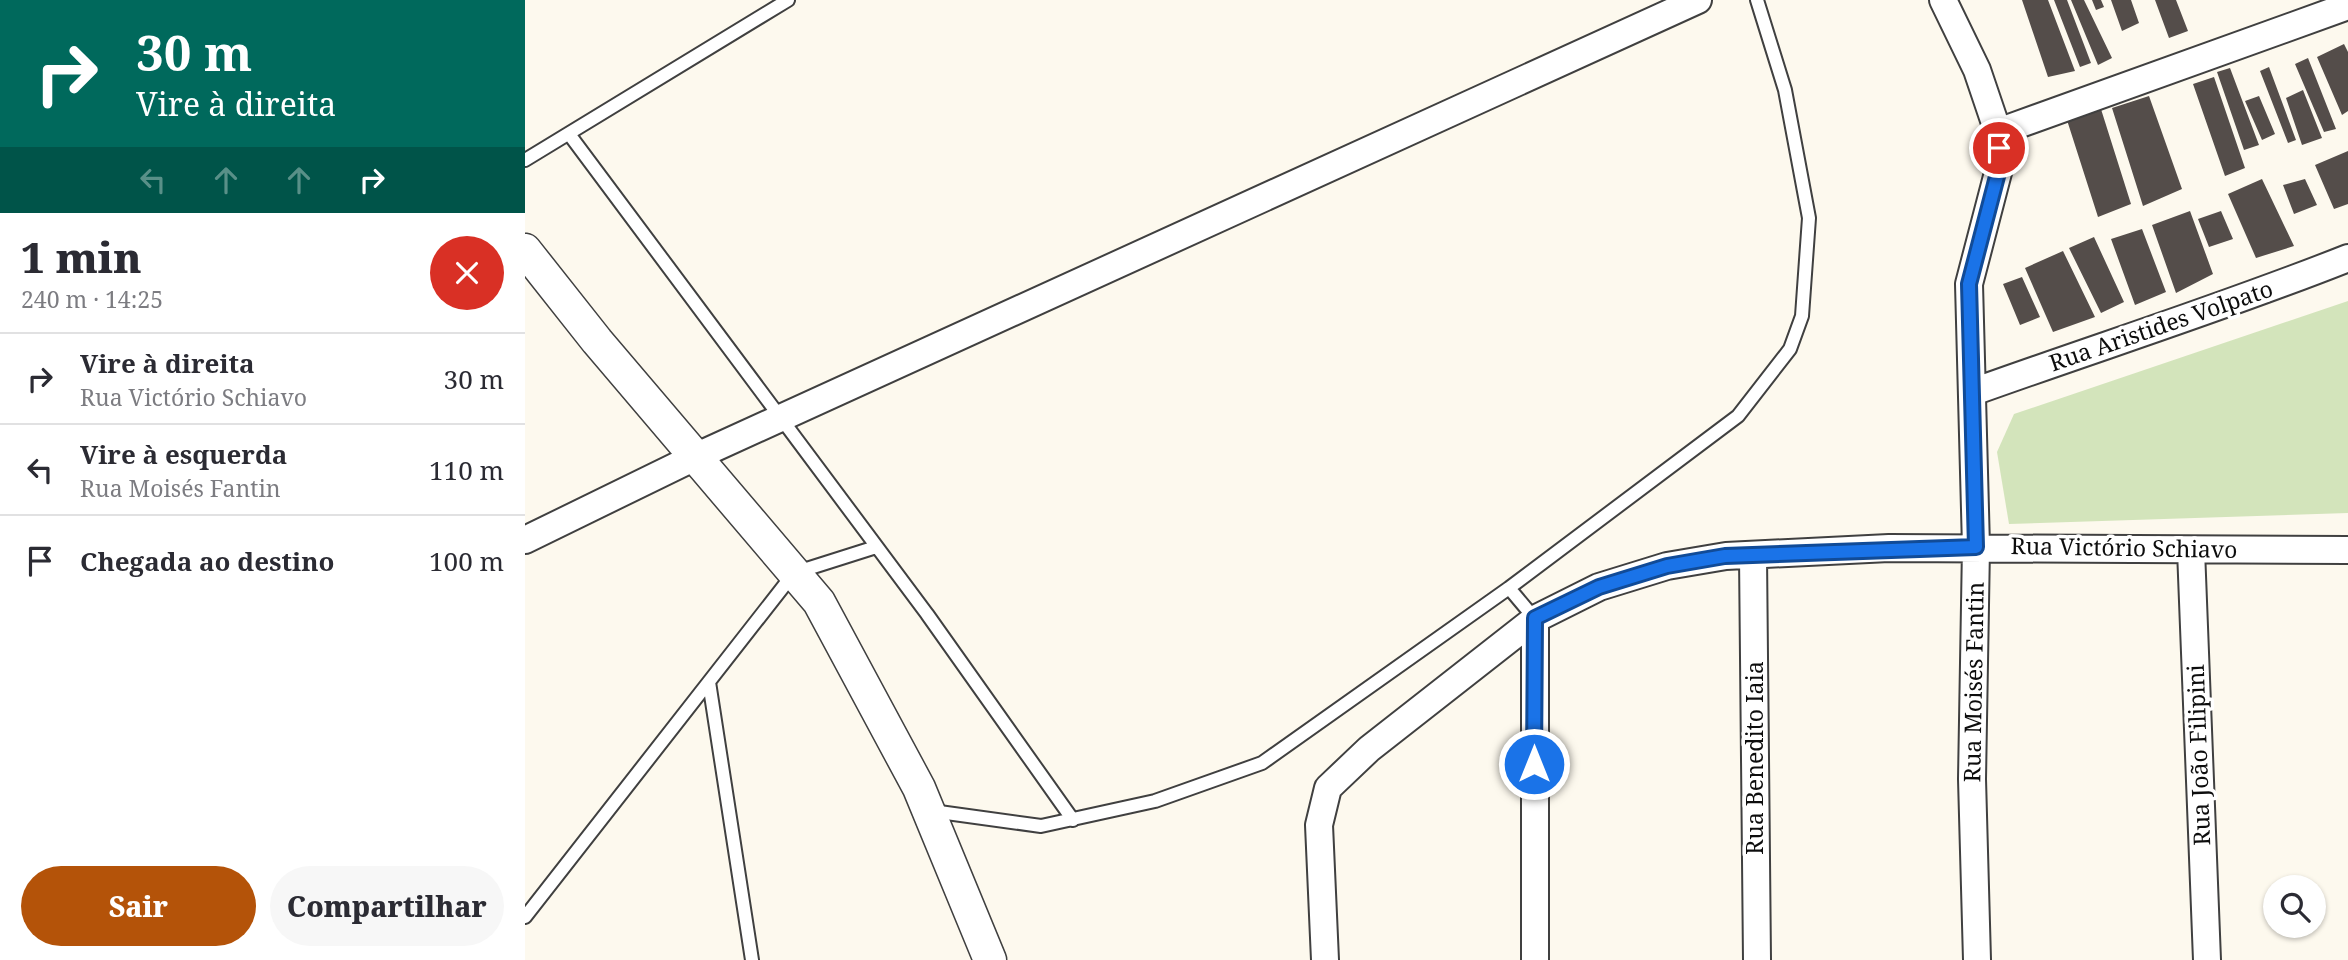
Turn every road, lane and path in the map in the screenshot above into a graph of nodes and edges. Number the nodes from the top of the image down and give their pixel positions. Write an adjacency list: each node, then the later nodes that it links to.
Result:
1 (788, 0): 7 (lane)
2 (1699, 0): 12 (street)
3 (1757, 0): 21 (lane)
4 (1943, 0): 6 (street, Rua Moisés Fantin)
5 (2348, 6): 6 (street)
6 (1998, 132): 11 (street, Rua Moisés Fantin)
7 (569, 134): 8 (lane); 12 (lane)
8 (525, 160)
9 (526, 254): 13 (street)
10 (2348, 258): 11 (street, Rua Aristides Volpato)
11 (1973, 393): 16 (street, Rua Moisés Fantin)
12 (781, 420): 13 (street); 15 (lane)
13 (695, 457): 14 (street); 20 (street)
14 (525, 540)
15 (876, 547): 20 (lane); 25 (lane)
16 (1976, 547): 17 (street, Rua Victório Schiavo); 19 (street, Rua Victório Schiavo); 32 (street, Rua Moisés Fantin)
17 (2191, 550): 18 (street, Rua Victório Schiavo); 33 (street, Rua João Filipini)
18 (2348, 550)
19 (1753, 556): 22 (street, Rua Victório Schiavo); 31 (street, Rua Benedito Iaia)
20 (794, 573): 23 (lane); 24 (street)
21 (1509, 587): 22 (lane); 25 (lane)
22 (1535, 618): 29 (street, Rua Victório Schiavo); 30 (street)
23 (709, 682): 26 (lane); 27 (lane)
24 (928, 811): 25 (lane); 28 (street)
25 (1073, 820)
26 (525, 917)
27 (752, 960)
28 (990, 960)
29 (1325, 960)
30 (1535, 960)
31 (1757, 960)
32 (1977, 960)
33 (2207, 960)

